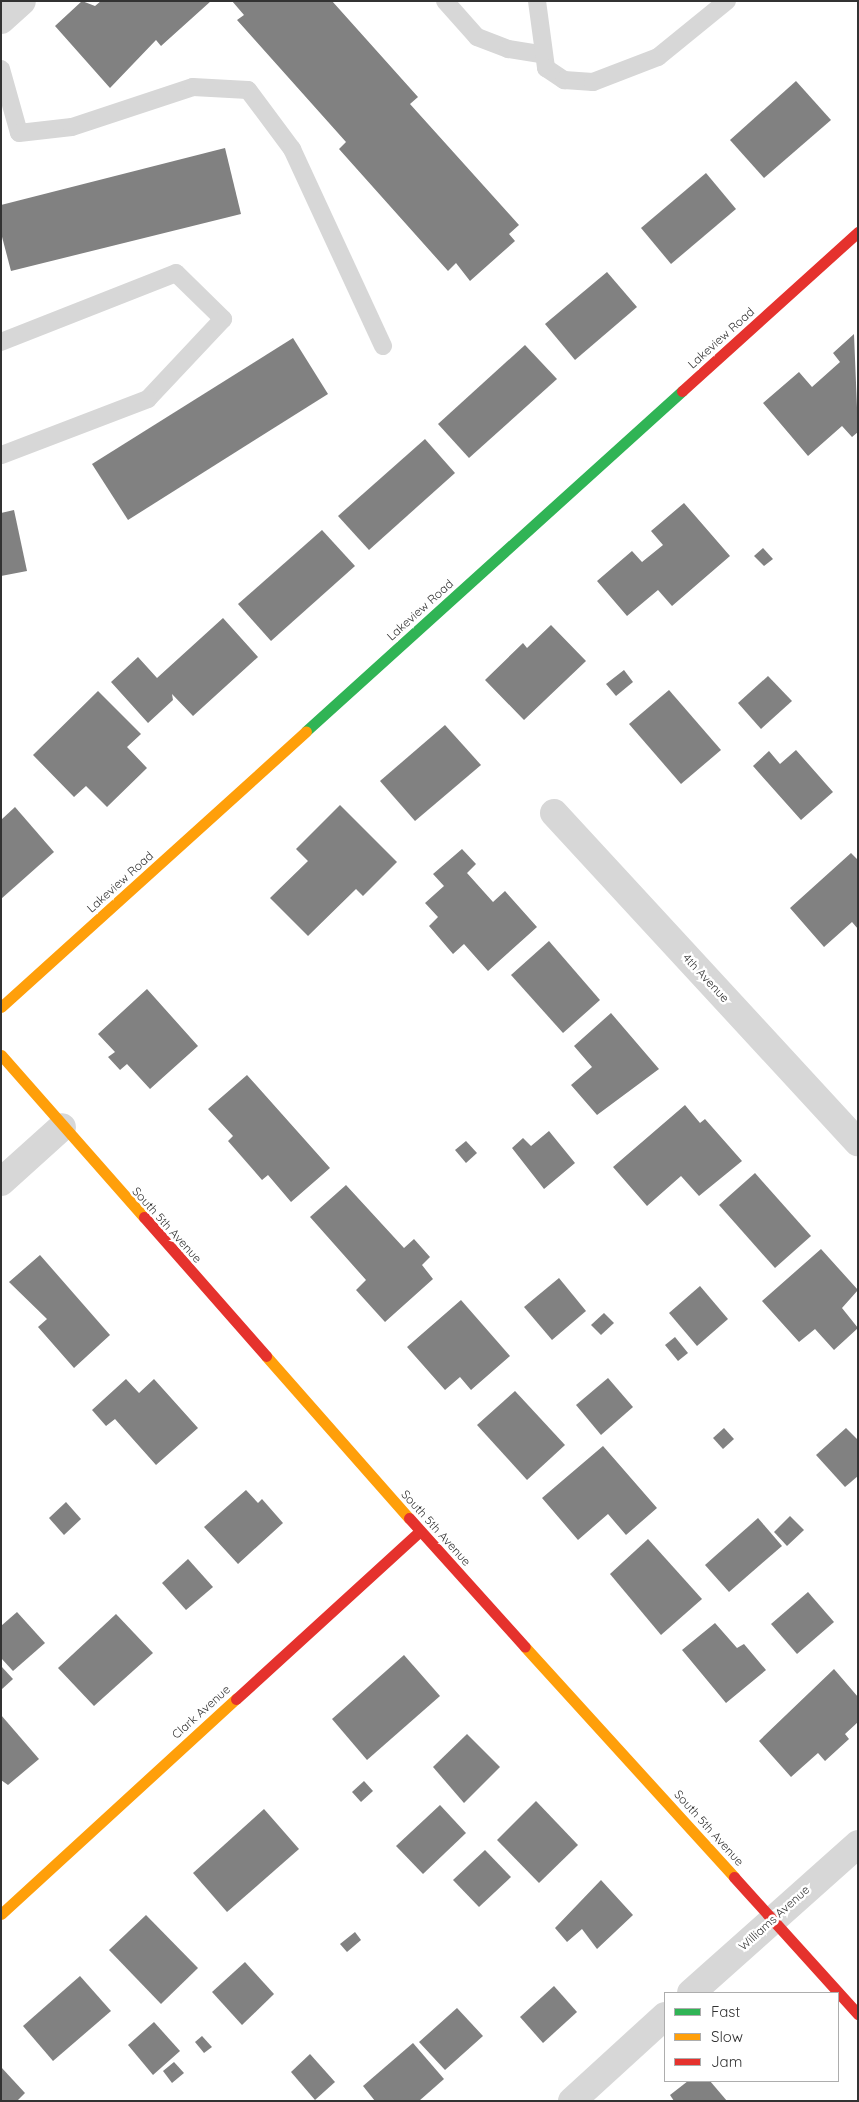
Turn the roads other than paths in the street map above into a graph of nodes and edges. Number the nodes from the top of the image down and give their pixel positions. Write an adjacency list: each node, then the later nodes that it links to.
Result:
1 (22, 1): 5 (street)
2 (445, 1): 6 (lane)
3 (537, 1): 6 (lane)
4 (727, 1): 6 (lane)
5 (1, 20)
6 (541, 54)
7 (1, 69): 10 (lane)
8 (858, 232): 13 (street, Lakeview Road)
9 (1, 342): 11 (lane)
10 (383, 346)
11 (1, 455)
12 (554, 813): 16 (street, 4th Avenue)
13 (1, 1008)
14 (1, 1054): 15 (street, South 5th Avenue)
15 (62, 1127): 17 (street); 18 (street, South 5th Avenue)
16 (858, 1142)
17 (1, 1182)
18 (420, 1531): 20 (street, Clark Avenue); 21 (street, South 5th Avenue)
19 (858, 1844): 21 (street, Williams Avenue)
20 (1, 1914)
21 (773, 1919): 22 (street, Williams Avenue); 23 (street, South 5th Avenue)
22 (692, 1992)
23 (838, 1992)
24 (839, 1993): 25 (street, South 5th Avenue)
25 (858, 2014)
26 (664, 2017): 27 (street)
27 (572, 2101)

